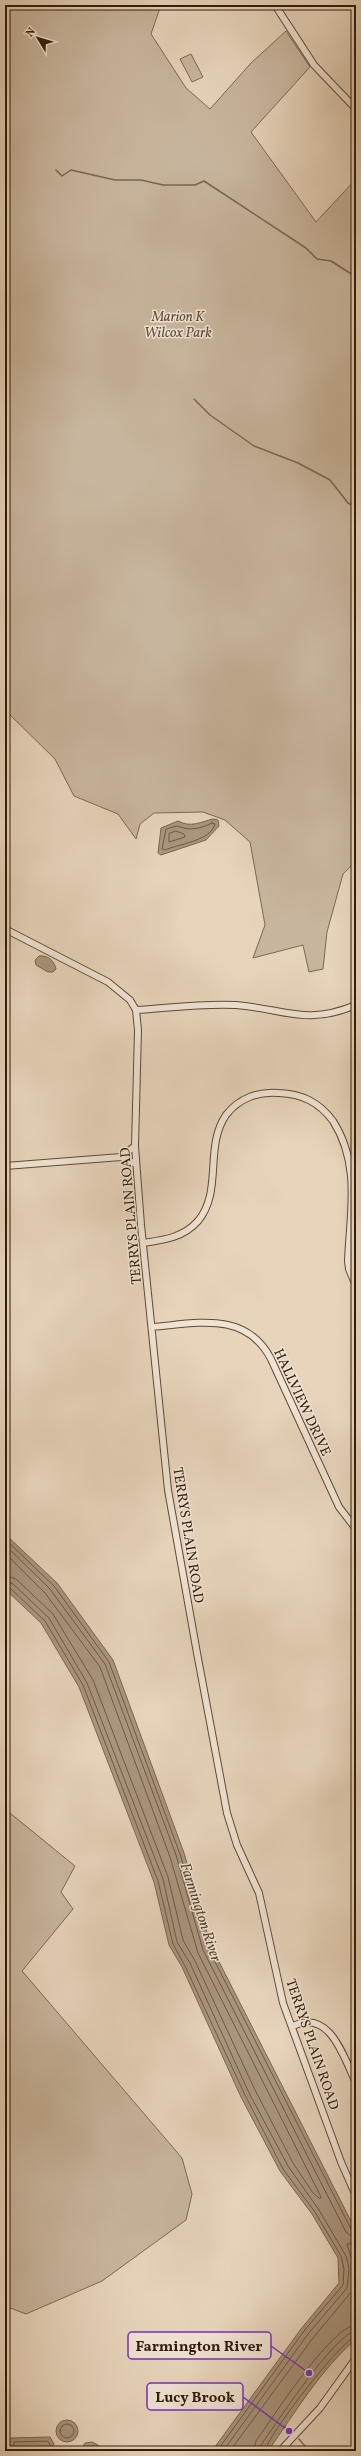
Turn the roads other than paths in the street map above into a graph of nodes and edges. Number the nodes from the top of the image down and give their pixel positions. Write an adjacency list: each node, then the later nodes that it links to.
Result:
1 (275, 5): 2 (street)
2 (356, 109)
3 (5, 929): 5 (street)
4 (356, 1005): 5 (street)
5 (136, 1010): 6 (street, TERRYS PLAIN ROAD)
6 (135, 1146): 7 (street); 8 (street, TERRYS PLAIN ROAD)
7 (121, 1157): 8 (street); 9 (street)
8 (136, 1164): 10 (street, TERRYS PLAIN ROAD)
9 (5, 1166)
10 (143, 1242): 11 (street); 12 (street, TERRYS PLAIN ROAD)
11 (356, 1286)
12 (153, 1327): 13 (street, HALLVIEW DRIVE); 14 (street, TERRYS PLAIN ROAD)
13 (356, 1529)
14 (293, 2026): 15 (street); 16 (street, TERRYS PLAIN ROAD)
15 (356, 2083)
16 (356, 2196)
17 (356, 2358): 18 (street)
18 (280, 2451)

